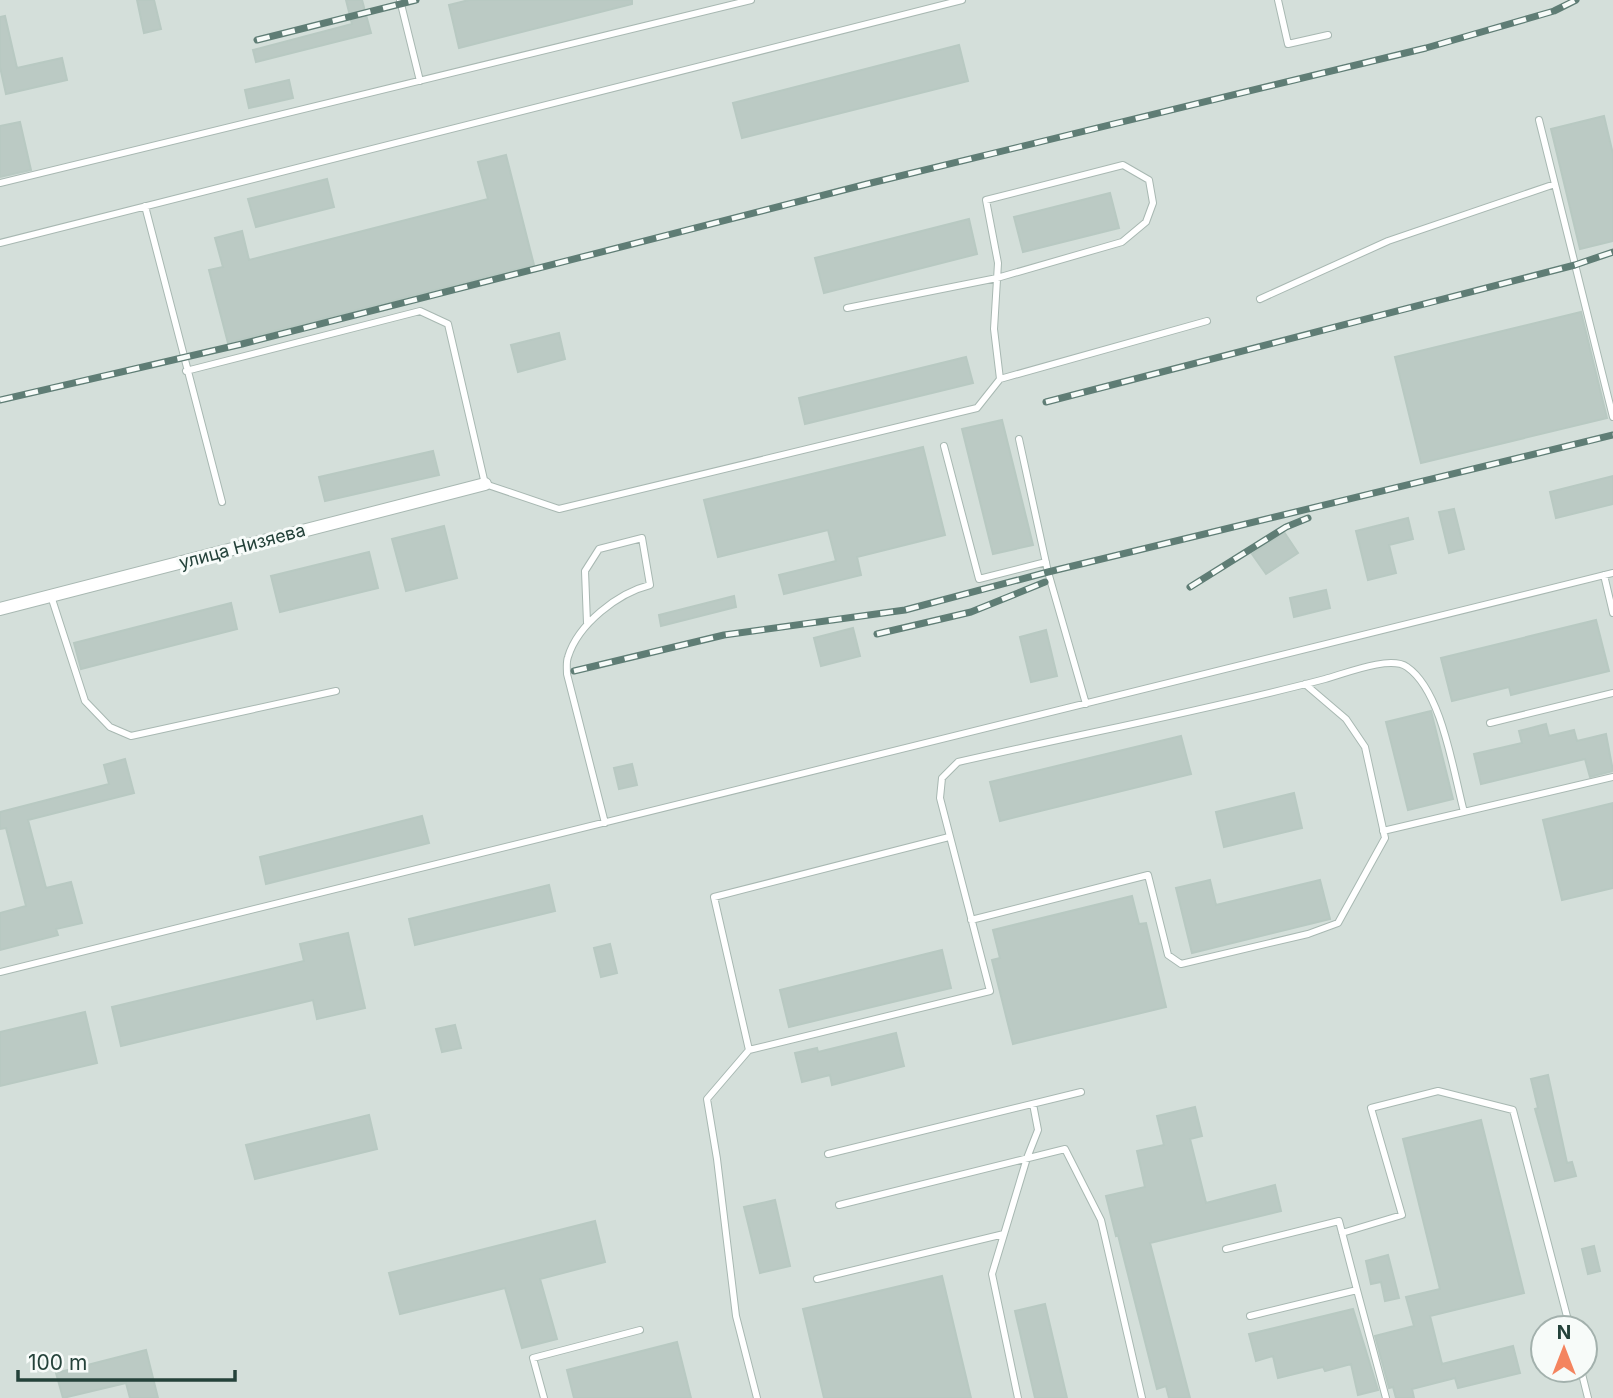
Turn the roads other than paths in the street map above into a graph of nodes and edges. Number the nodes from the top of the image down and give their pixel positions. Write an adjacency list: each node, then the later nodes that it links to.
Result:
1 (400, 0): 6 (lane)
2 (751, 0): 6 (lane)
3 (962, 0): 10 (lane)
4 (1278, 0): 5 (lane)
5 (1328, 35)
6 (420, 80): 8 (lane)
7 (1539, 120): 9 (lane)
8 (0, 183)
9 (1555, 184): 13 (lane); 18 (lane)
10 (145, 206): 11 (lane); 16 (lane)
11 (0, 243)
12 (997, 278): 12 (lane); 14 (lane); 17 (lane)
13 (1260, 299)
14 (847, 308)
15 (1207, 321): 17 (lane)
16 (186, 370): 21 (lane); 22 (lane)
17 (1000, 379): 21 (lane)
18 (1613, 418)
19 (1019, 439): 23 (lane)
20 (944, 446): 23 (lane)
21 (485, 484): 26 (street, улица Низяева)
22 (222, 502)
23 (1046, 562): 33 (lane)
24 (1613, 573): 25 (lane)
25 (1604, 575): 28 (lane); 33 (lane)
26 (51, 596): 27 (street, улица Низяева); 31 (lane)
27 (0, 609)
28 (1613, 613)
29 (587, 623): 29 (lane); 37 (lane)
30 (1305, 684): 36 (lane); 38 (lane); 39 (lane)
31 (336, 691)
32 (1613, 693): 34 (lane)
33 (1086, 704): 37 (lane)
34 (1490, 723)
35 (1613, 777): 36 (lane)
36 (1464, 812): 38 (lane)
37 (605, 823): 41 (lane)
38 (1383, 831): 40 (lane)
39 (949, 837): 40 (lane); 42 (lane)
40 (971, 920): 42 (lane)
41 (0, 972)
42 (749, 1050): 57 (lane)
43 (1081, 1092): 44 (lane)
44 (1033, 1104): 45 (lane); 46 (lane)
45 (828, 1154)
46 (1027, 1158): 47 (lane); 49 (lane); 59 (lane)
47 (839, 1205)
48 (1342, 1233): 50 (lane); 52 (lane); 53 (lane)
49 (1004, 1234): 51 (lane); 58 (lane)
50 (1226, 1249)
51 (817, 1279)
52 (1357, 1290): 54 (lane); 60 (lane)
53 (1566, 1314)
54 (1250, 1316)
55 (640, 1329): 56 (lane)
56 (544, 1398)
57 (757, 1398)
58 (1018, 1398)
59 (1142, 1398)
60 (1386, 1398)

